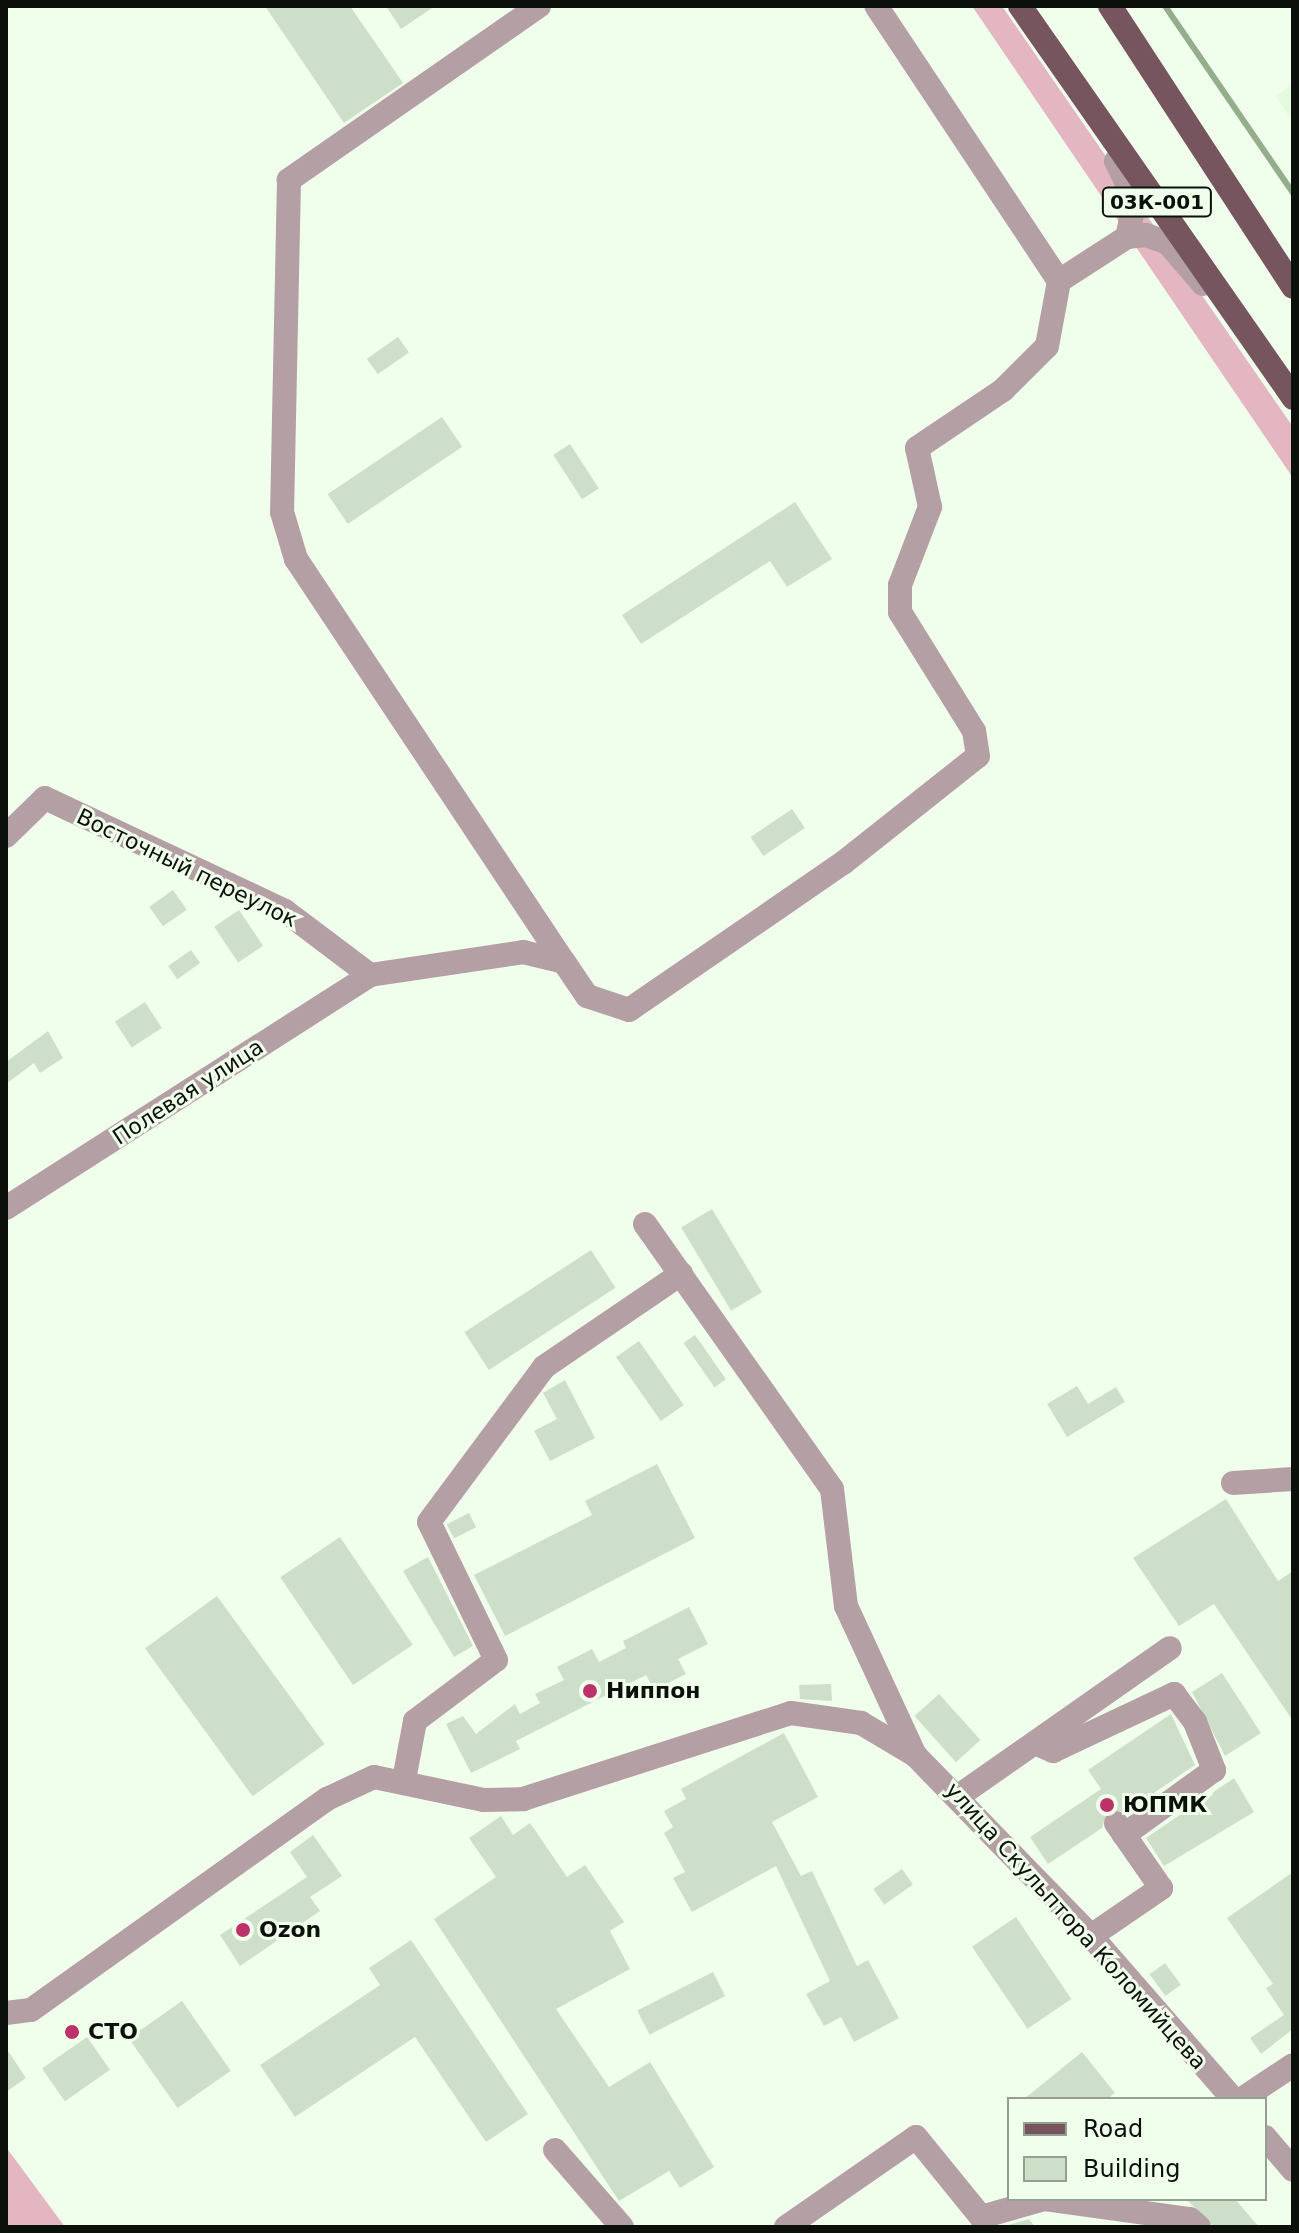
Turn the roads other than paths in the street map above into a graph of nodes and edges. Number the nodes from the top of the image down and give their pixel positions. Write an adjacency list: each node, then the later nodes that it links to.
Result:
1 (539, 6): 12 (street)
2 (876, 6): 7 (street)
3 (1020, 6): 5 (main road, 03К-001)
4 (1110, 6): 8 (main road, 03К-001)
5 (1046, 44): 6 (street); 9 (main road, 03К-001)
6 (1127, 237): 7 (street); 9 (street)
7 (1059, 281): 12 (street)
8 (1293, 287)
9 (1267, 360): 10 (main road, 03К-001)
10 (1293, 398)
11 (6, 836): 13 (street, Восточный переулок)
12 (564, 962): 13 (street)
13 (370, 975): 14 (street, Полевая улица)
14 (6, 1208)
15 (645, 1224): 16 (street)
16 (681, 1274): 21 (street); 22 (street)
17 (1293, 1479): 18 (street)
18 (1233, 1483)
19 (1170, 1648): 20 (street)
20 (1035, 1743): 23 (street); 24 (street)
21 (915, 1755): 22 (street, улица Скульптора Коломийцева); 23 (street, улица Скульптора Коломийцева)
22 (404, 1780): 25 (street, улица Скульптора Коломийцева)
23 (960, 1795): 24 (street, улица Скульптора Коломийцева)
24 (1091, 1936): 27 (street, улица Скульптора Коломийцева)
25 (6, 2013)
26 (1293, 2065): 28 (street)
27 (1231, 2097)
28 (1245, 2097)
29 (1267, 2139): 31 (street)
30 (555, 2150): 34 (street)
31 (1293, 2170)
32 (1038, 2201): 35 (street)
33 (1060, 2201): 36 (street)
34 (622, 2227)
35 (786, 2227)
36 (1199, 2227)

